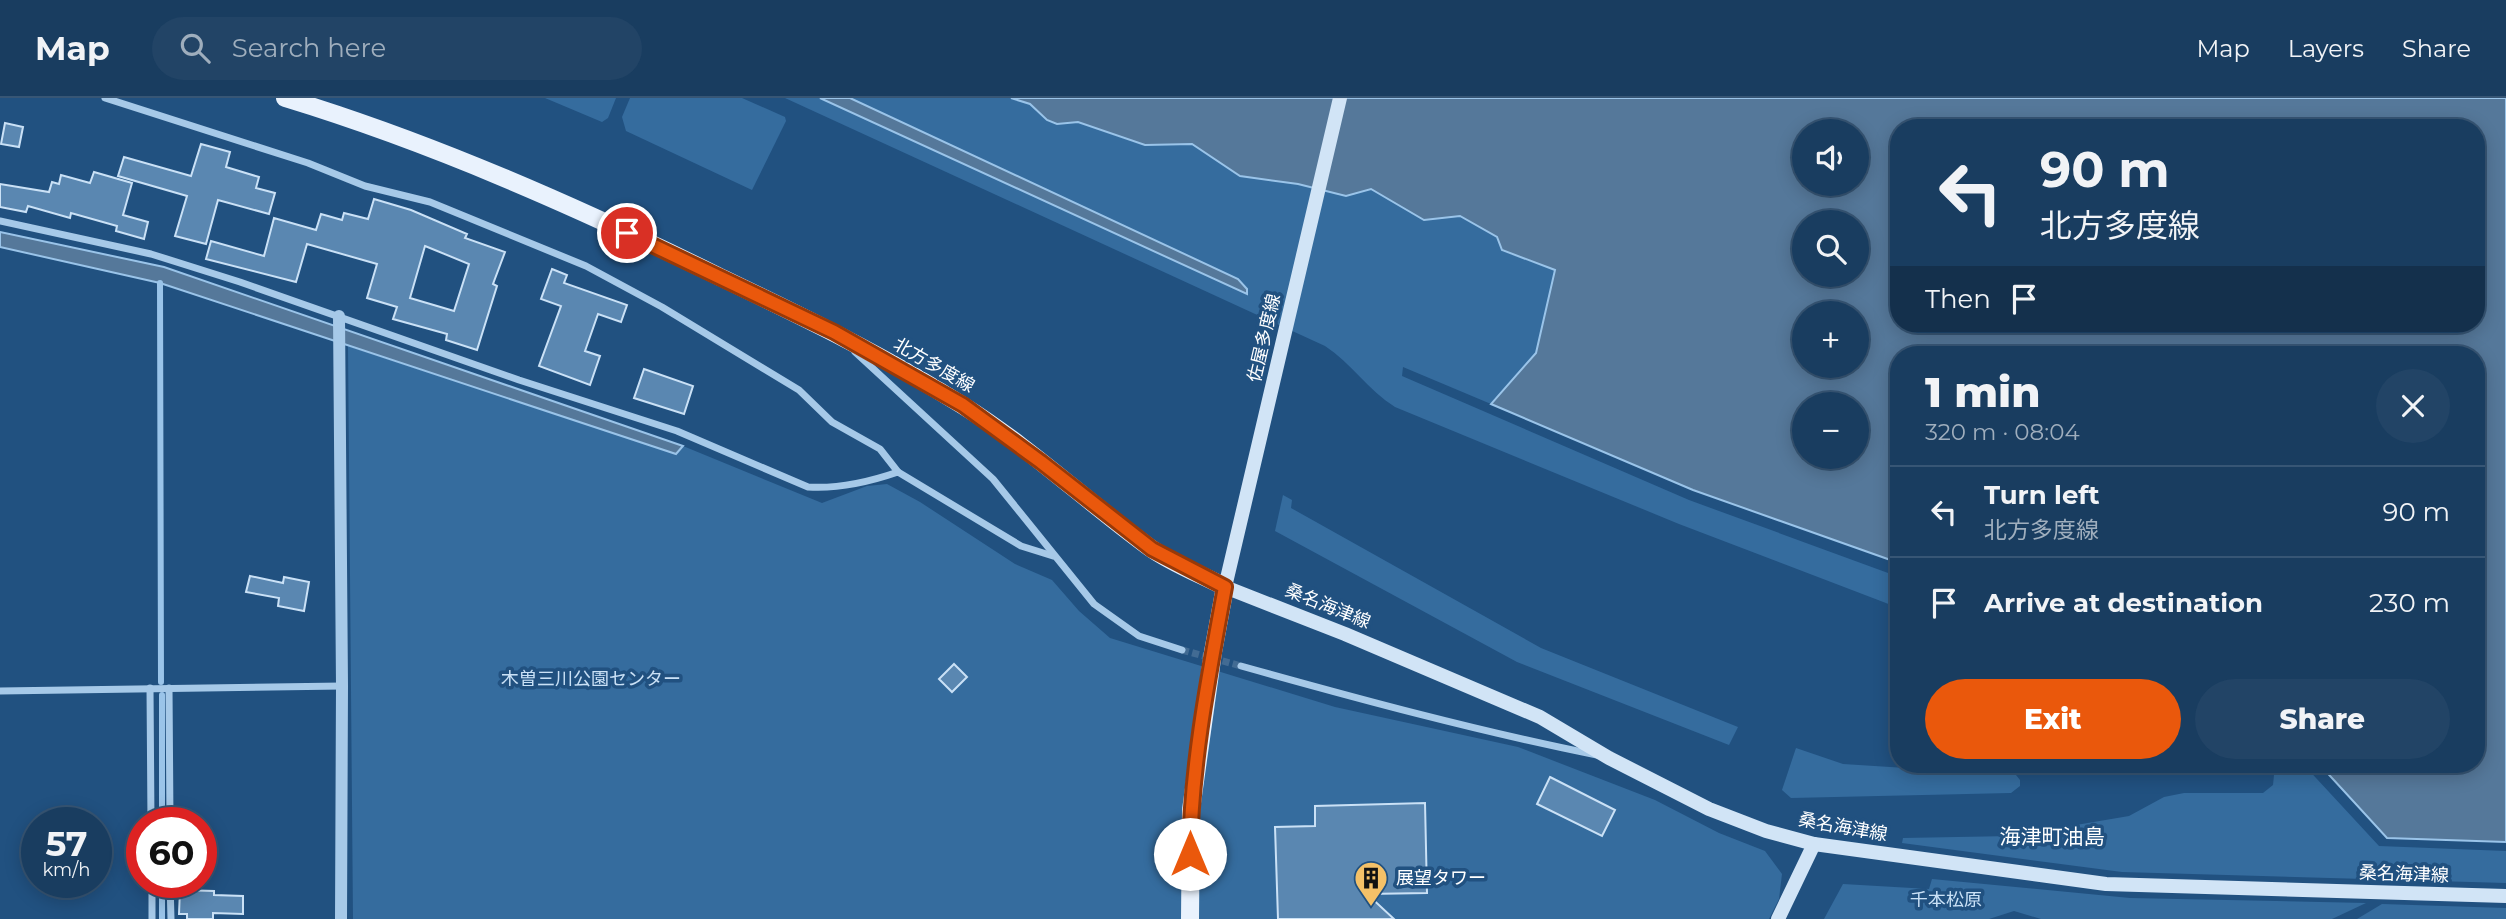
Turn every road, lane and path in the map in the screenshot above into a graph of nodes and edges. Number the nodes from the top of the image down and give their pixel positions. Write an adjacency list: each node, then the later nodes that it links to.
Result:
1 (105, 98): 7 (street)
2 (285, 98): 6 (main road, 北方多度線)
3 (1340, 98): 9 (main road, 佐屋多度線)
4 (0, 221): 5 (street)
5 (339, 321): 7 (street); 12 (street)
6 (834, 332): 8 (street); 9 (main road, 北方多度線)
7 (898, 472): 8 (street)
8 (1053, 556): 10 (street)
9 (1225, 587): 16 (main road, 桑名海津線); 26 (main road)
10 (1182, 650)
11 (1241, 666): 16 (street)
12 (342, 686): 14 (street); 25 (street)
13 (150, 688): 14 (street); 15 (street); 17 (street)
14 (169, 688): 18 (street)
15 (0, 691)
16 (1609, 758): 19 (main road, 桑名海津線)
17 (151, 807)
18 (170, 807)
19 (1814, 844): 20 (main road, 桑名海津線); 27 (main road)
20 (2506, 896)
21 (152, 898): 23 (street)
22 (170, 898): 24 (street)
23 (152, 919)
24 (171, 919)
25 (341, 919)
26 (1190, 919)
27 (1779, 919)

